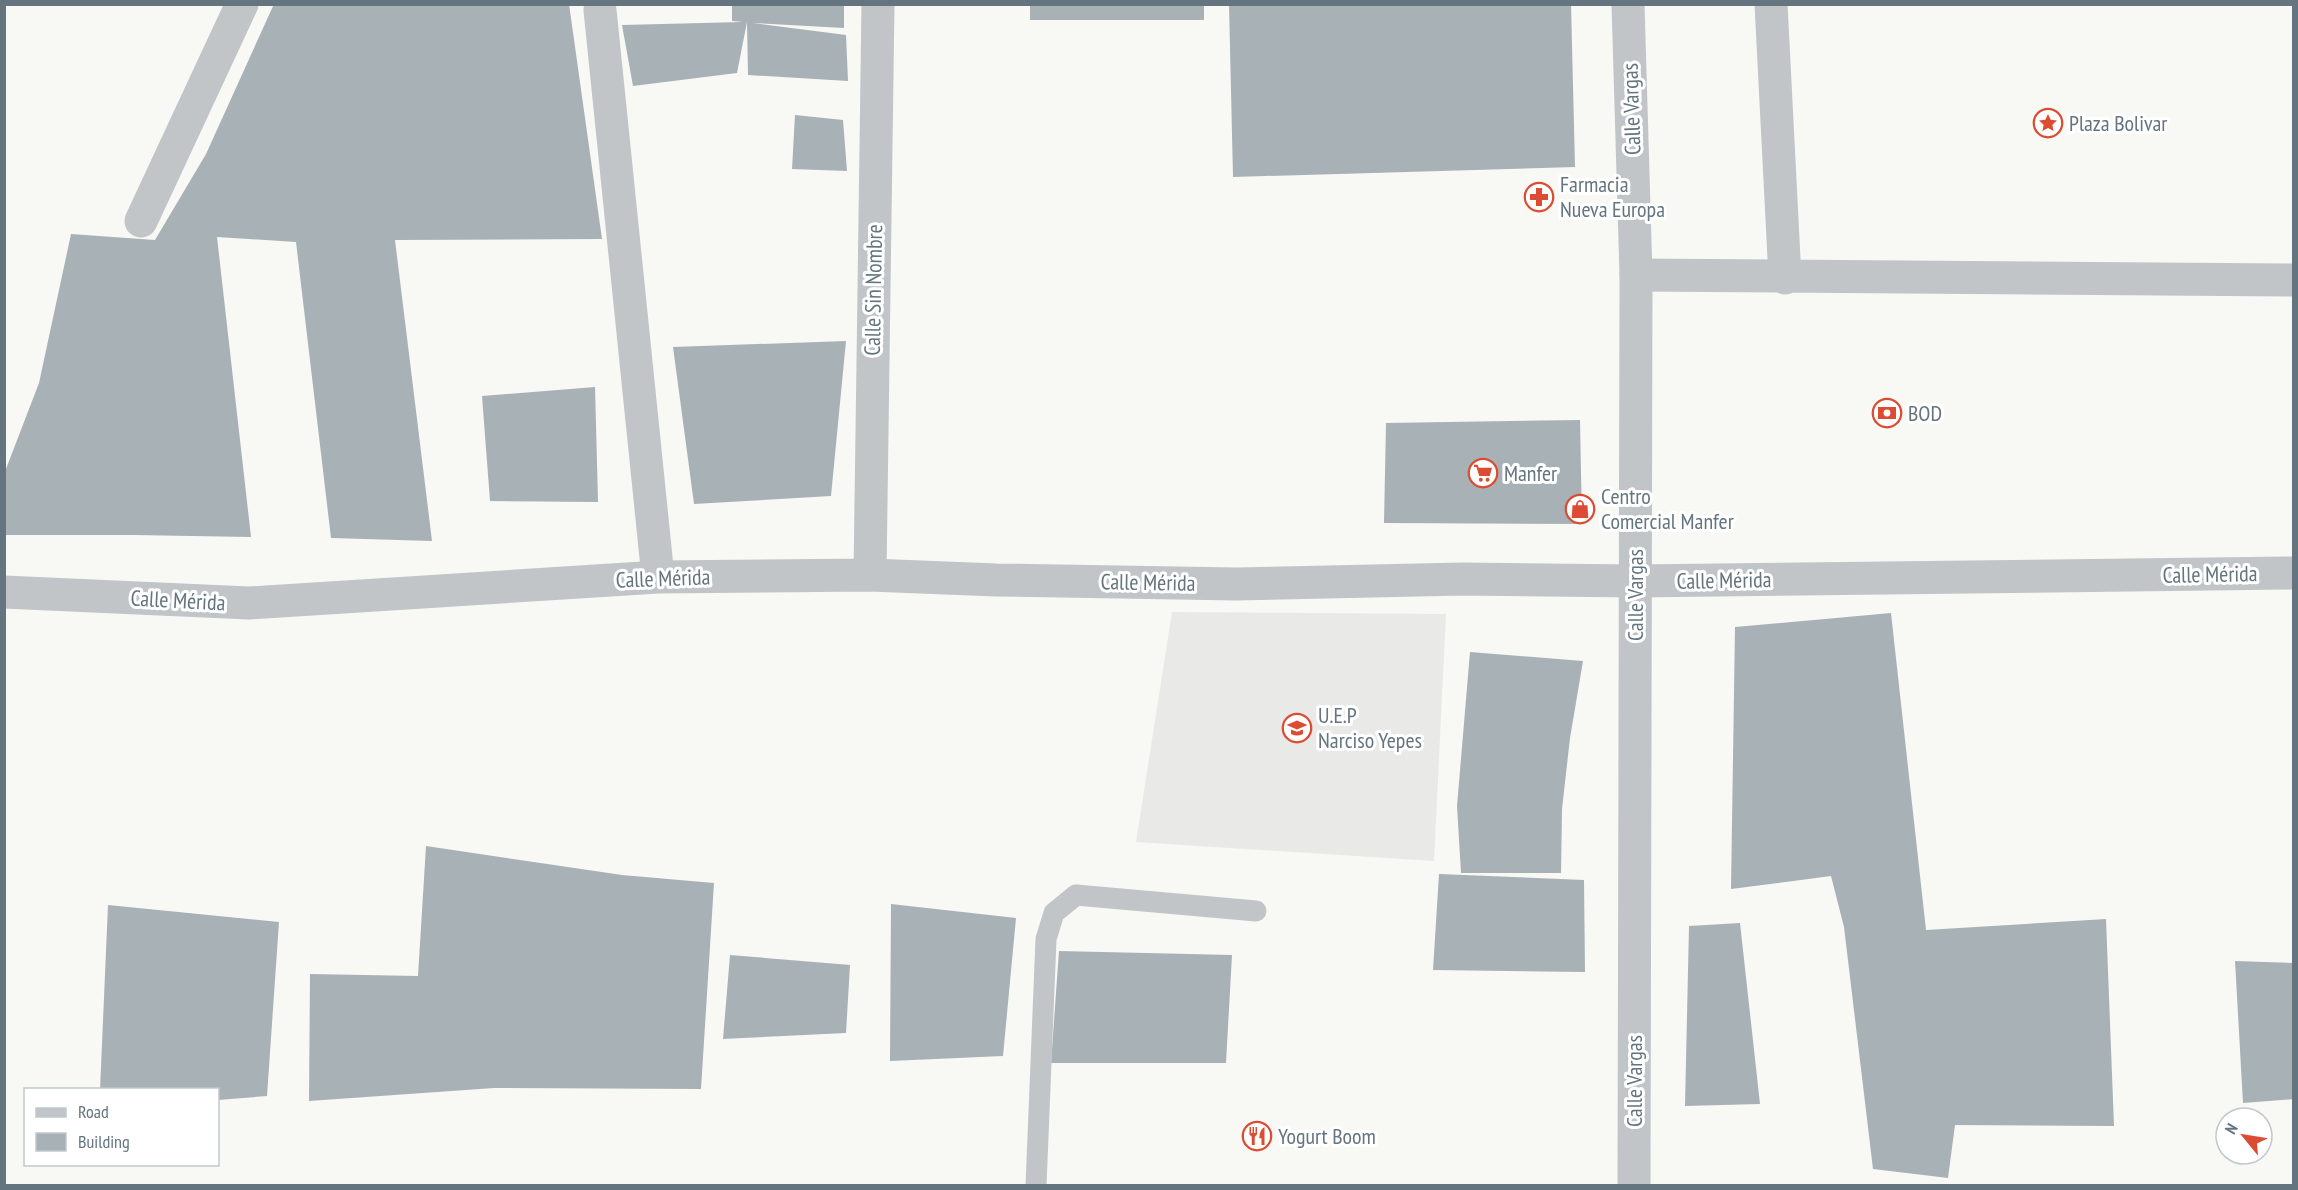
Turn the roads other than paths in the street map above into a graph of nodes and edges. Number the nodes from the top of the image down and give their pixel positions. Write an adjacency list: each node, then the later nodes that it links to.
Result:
1 (243, 4): 6 (street)
2 (878, 4): 11 (street, Calle Sin Nombre)
3 (1628, 4): 7 (street, Calle Vargas)
4 (1771, 4): 8 (street)
5 (600, 10): 12 (street)
6 (141, 221)
7 (1636, 275): 8 (street); 13 (street, Calle Vargas)
8 (1785, 278): 9 (street)
9 (2294, 280)
10 (2294, 573): 13 (street, Calle Mérida)
11 (870, 575): 12 (street, Calle Mérida); 13 (street, Calle Mérida)
12 (658, 576): 14 (street, Calle Mérida)
13 (1635, 581): 17 (street, Calle Vargas)
14 (4, 592)
15 (1257, 911): 16 (lane)
16 (1036, 1185)
17 (1634, 1185)

